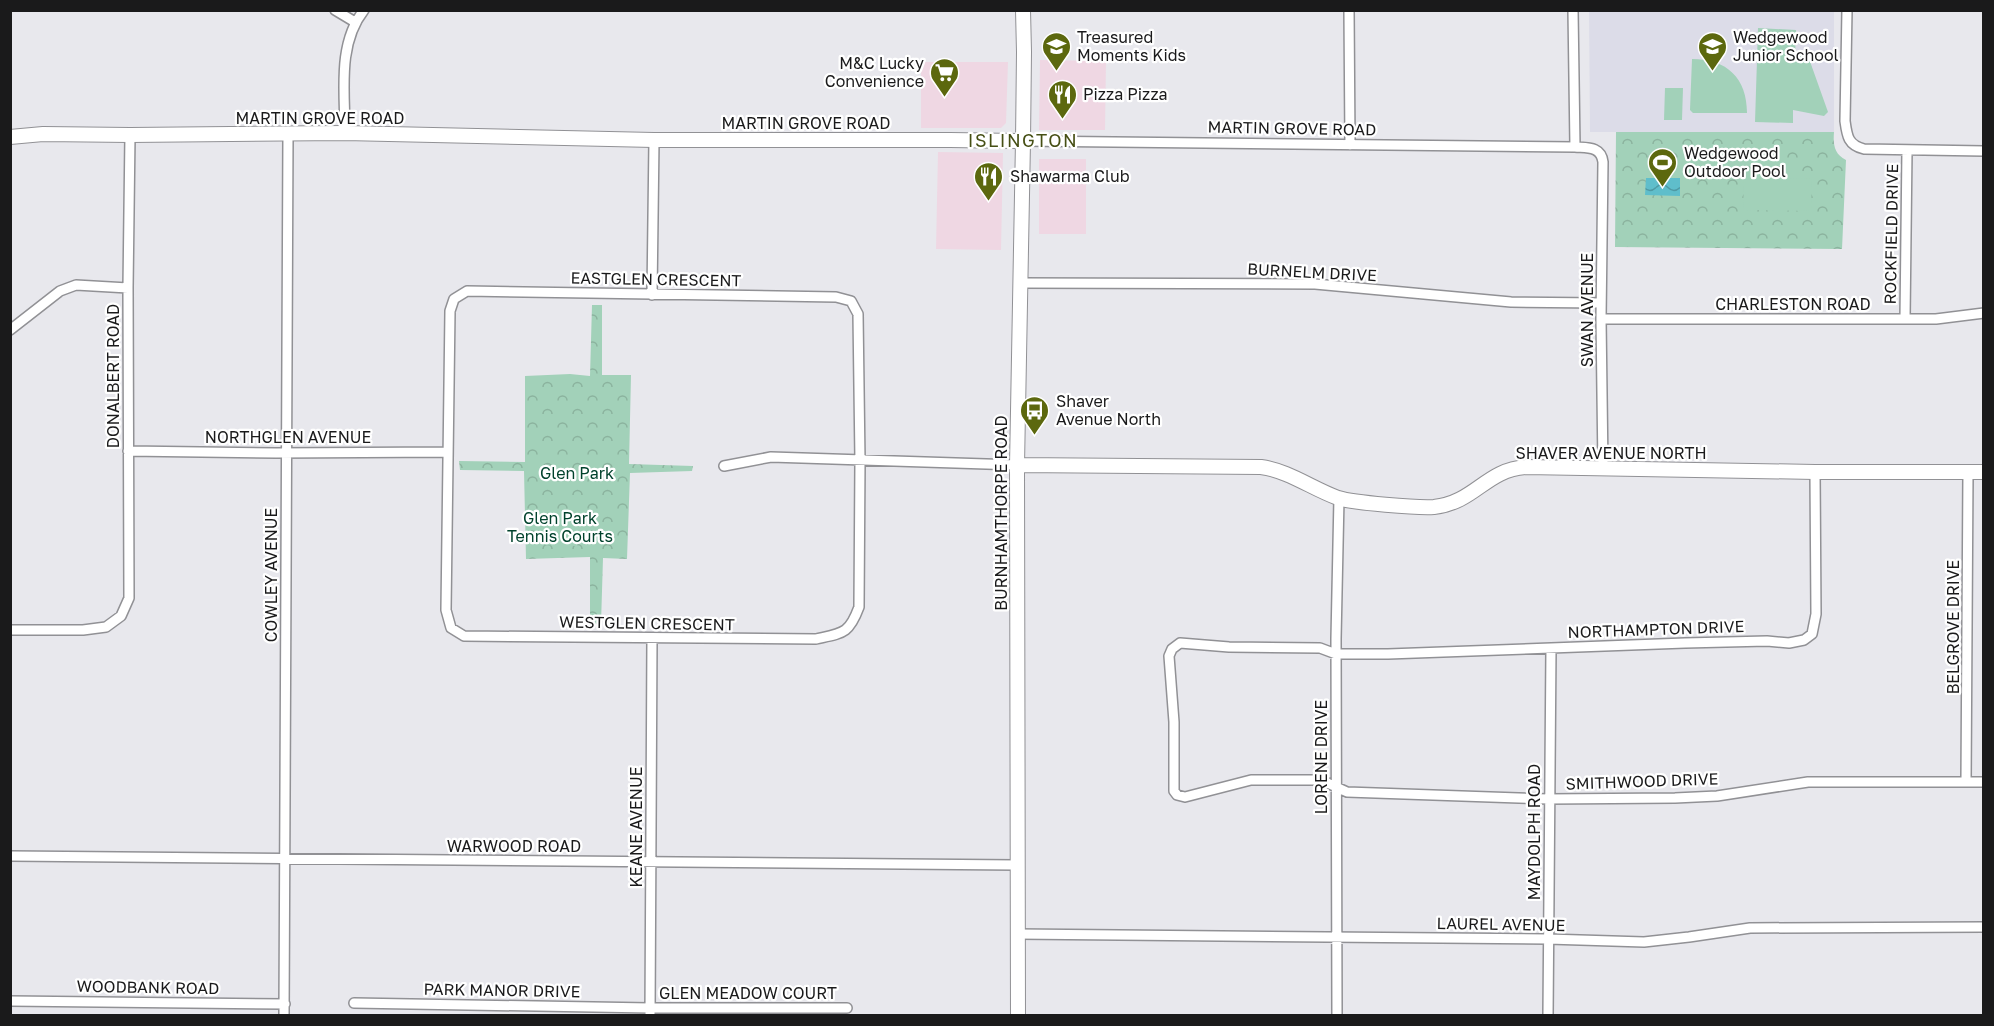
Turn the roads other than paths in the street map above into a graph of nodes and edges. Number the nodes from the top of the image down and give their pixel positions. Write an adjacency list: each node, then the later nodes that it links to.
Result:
1 (335, 10): 7 (street)
2 (364, 10): 7 (street)
3 (1023, 10): 13 (main road, BURNHAMTHORPE ROAD)
4 (1349, 10): 14 (street)
5 (1573, 10): 15 (street)
6 (1847, 10): 16 (street)
7 (355, 22): 9 (street)
8 (288, 134): 9 (main road, MARTIN GROVE ROAD); 10 (main road, MARTIN GROVE ROAD); 29 (street, COWLEY AVENUE)
9 (345, 134): 12 (main road, MARTIN GROVE ROAD)
10 (130, 135): 11 (main road, MARTIN GROVE ROAD); 20 (street, DONALBERT ROAD)
11 (10, 137)
12 (654, 140): 13 (main road, MARTIN GROVE ROAD); 21 (street)
13 (1023, 141): 14 (street, MARTIN GROVE ROAD); 19 (main road, BURNHAMTHORPE ROAD)
14 (1350, 145): 15 (street, MARTIN GROVE ROAD)
15 (1575, 147): 18 (street, MARTIN GROVE ROAD)
16 (1907, 150): 17 (street); 25 (street, ROCKFIELD DRIVE)
17 (1983, 151)
18 (1600, 153): 22 (street, SWAN AVENUE)
19 (1020, 283): 22 (street, BURNELM DRIVE); 31 (main road, BURNHAMTHORPE ROAD)
20 (128, 288): 26 (street); 27 (street, DONALBERT ROAD)
21 (652, 295): 28 (street, EASTGLEN CRESCENT); 30 (street, EASTGLEN CRESCENT)
22 (1601, 303): 24 (street, SWAN AVENUE)
23 (1983, 313): 25 (street, CHARLESTON ROAD)
24 (1601, 319): 25 (street, CHARLESTON ROAD); 33 (street, SWAN AVENUE)
25 (1905, 319)
26 (10, 330)
27 (128, 451): 29 (street, NORTHGLEN AVENUE); 38 (street, DONALBERT ROAD)
28 (448, 452): 29 (street, NORTHGLEN AVENUE); 39 (street, WESTGLEN CRESCENT)
29 (287, 453): 47 (street, COWLEY AVENUE)
30 (860, 461): 31 (street, SHAVER AVENUE NORTH); 32 (street, SHAVER AVENUE NORTH); 39 (street, WESTGLEN CRESCENT)
31 (1017, 465): 37 (main road, SHAVER AVENUE NORTH); 49 (main road, BURNHAMTHORPE ROAD)
32 (724, 466)
33 (1603, 468): 34 (main road, SHAVER AVENUE NORTH); 37 (main road, SHAVER AVENUE NORTH)
34 (1815, 472): 35 (main road, SHAVER AVENUE NORTH); 40 (street, NORTHAMPTON DRIVE)
35 (1968, 472): 36 (main road, SHAVER AVENUE NORTH); 42 (street, BELGROVE DRIVE)
36 (1983, 472)
37 (1339, 498): 41 (street, LORENE DRIVE)
38 (10, 630)
39 (652, 638): 48 (street, KEANE AVENUE)
40 (1551, 648): 41 (street, NORTHAMPTON DRIVE); 45 (street, MAYDOLPH ROAD)
41 (1336, 654): 44 (street, LORENE DRIVE); 44 (street, NORTHAMPTON DRIVE)
42 (1966, 782): 43 (street, SMITHWOOD DRIVE); 45 (street, SMITHWOOD DRIVE)
43 (1983, 782)
44 (1337, 788): 45 (street, SMITHWOOD DRIVE); 52 (street, LORENE DRIVE)
45 (1548, 799): 53 (street, MAYDOLPH ROAD)
46 (10, 856): 47 (street, WARWOOD ROAD)
47 (285, 859): 48 (street, WARWOOD ROAD); 56 (street, COWLEY AVENUE)
48 (651, 862): 49 (street, WARWOOD ROAD); 58 (street, KEANE AVENUE)
49 (1016, 865): 51 (main road, BURNHAMTHORPE ROAD)
50 (1983, 927): 53 (street, LAUREL AVENUE)
51 (1017, 934): 52 (street, LAUREL AVENUE); 60 (main road, BURNHAMTHORPE ROAD)
52 (1335, 937): 53 (street, LAUREL AVENUE); 61 (street, LORENE DRIVE)
53 (1548, 939): 62 (street, MAYDOLPH ROAD)
54 (10, 1001): 56 (street, WOODBANK ROAD)
55 (354, 1003): 58 (street, PARK MANOR DRIVE)
56 (285, 1004): 59 (street, COWLEY AVENUE)
57 (847, 1008): 58 (street, GLEN MEADOW COURT)
58 (650, 1012)
59 (284, 1016)
60 (1018, 1016)
61 (1337, 1016)
62 (1548, 1016)

